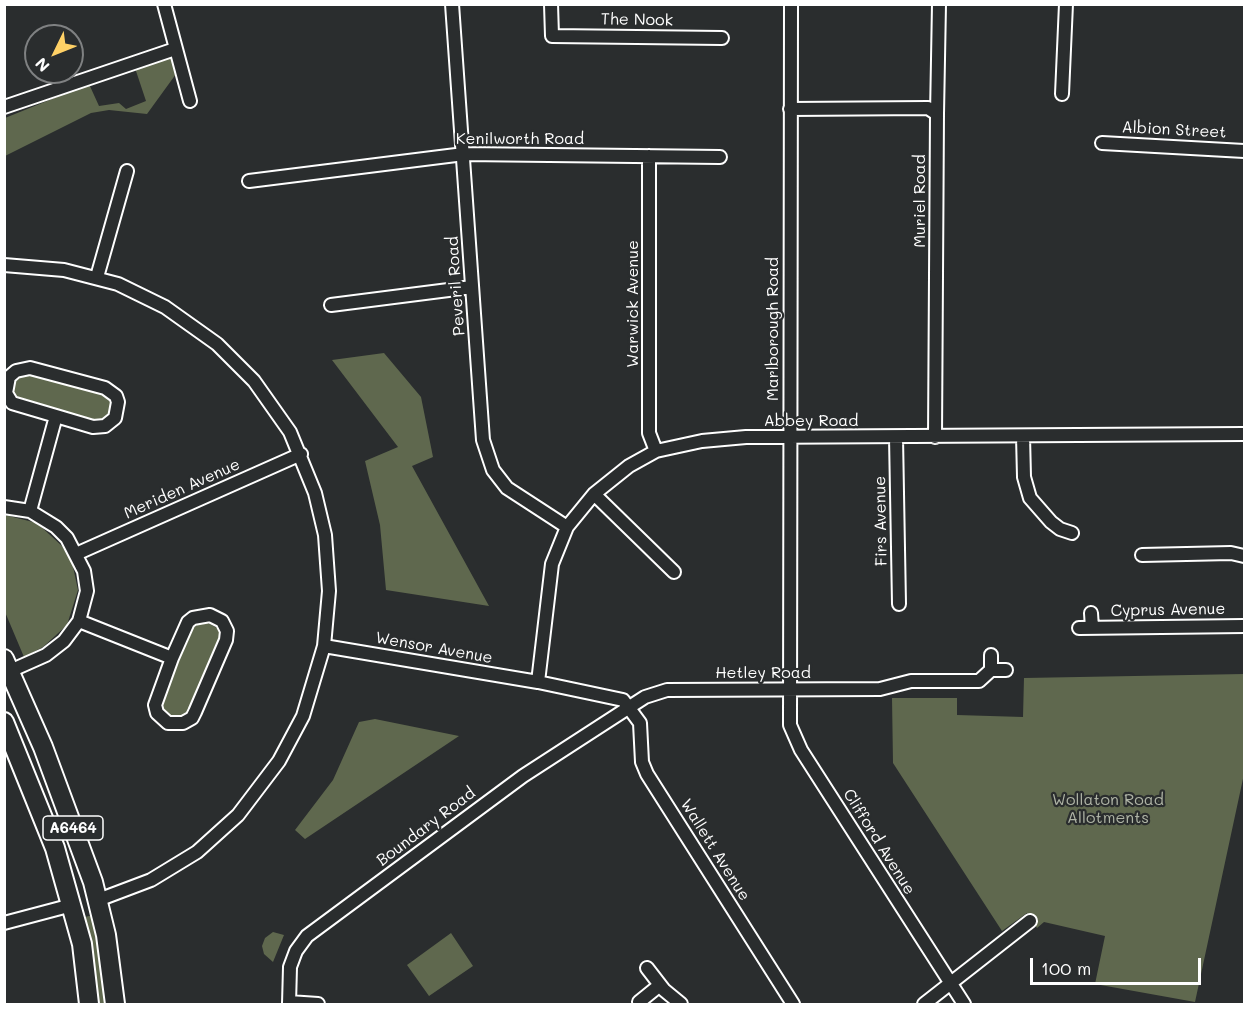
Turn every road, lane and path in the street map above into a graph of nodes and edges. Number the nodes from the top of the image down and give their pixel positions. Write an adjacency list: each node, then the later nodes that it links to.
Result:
1 (164, 4): 8 (street)
2 (452, 4): 16 (street, Peveril Road)
3 (551, 4): 7 (street, The Nook)
4 (792, 4): 12 (street, Marlborough Road)
5 (939, 4): 13 (street, Muriel Road)
6 (1066, 4): 9 (street)
7 (722, 38)
8 (175, 49): 10 (street); 11 (street)
9 (1062, 94)
10 (190, 101)
11 (4, 107)
12 (790, 109): 13 (street); 30 (street, Marlborough Road)
13 (937, 114): 29 (street, Muriel Road)
14 (1102, 143): 15 (street, Albion Street)
15 (1245, 151)
16 (464, 154): 17 (street, Kenilworth Road); 20 (street, Kenilworth Road); 23 (street, Peveril Road)
17 (649, 156): 18 (street, Kenilworth Road); 31 (street, Warwick Avenue)
18 (720, 157)
19 (127, 171): 22 (street)
20 (249, 181)
21 (4, 265): 22 (street)
22 (97, 277): 32 (street)
23 (472, 287): 24 (street); 36 (street, Peveril Road)
24 (331, 305)
25 (56, 416): 25 (street); 35 (street)
26 (1245, 434): 27 (street, Abbey Road)
27 (1023, 436): 29 (street, Abbey Road); 37 (street)
28 (896, 437): 29 (street, Abbey Road); 30 (street, Abbey Road); 42 (street, Firs Avenue)
29 (935, 437)
30 (789, 438): 31 (street, Abbey Road); 53 (street, Marlborough Road)
31 (656, 452): 33 (street, Abbey Road)
32 (300, 454): 38 (street, Meriden Avenue); 46 (street)
33 (594, 494): 36 (street, Abbey Road); 41 (street)
34 (4, 507): 35 (street)
35 (30, 511): 38 (street)
36 (567, 527): 52 (street, Abbey Road)
37 (1072, 533)
38 (76, 554): 44 (street)
39 (1142, 555): 40 (street)
40 (1245, 556)
41 (674, 572)
42 (899, 604)
43 (1091, 613): 45 (street, Cyprus Avenue)
44 (79, 621): 48 (street); 49 (street)
45 (1245, 626)
46 (324, 646): 52 (street, Wensor Avenue); 56 (street)
47 (991, 655): 50 (street)
48 (172, 658): 48 (street)
49 (7, 665): 56 (main road, A6464)
50 (991, 670): 51 (street, Hetley Road); 53 (street, Hetley Road)
51 (1006, 670)
52 (538, 682): 54 (street)
53 (789, 689): 54 (street, Hetley Road); 61 (street, Clifford Avenue)
54 (629, 707): 64 (street, Boundary Road); 69 (street, Wallett Avenue)
55 (4, 722): 57 (main road, A6464)
56 (98, 900): 66 (main road, A6464)
57 (72, 905): 59 (street); 65 (main road, A6464)
58 (1030, 921): 61 (street)
59 (4, 923)
60 (647, 968): 62 (street)
61 (950, 983): 70 (street); 71 (street, Clifford Avenue)
62 (660, 985): 63 (street); 68 (street)
63 (639, 1002)
64 (289, 1003): 67 (street)
65 (89, 1005)
66 (116, 1005)
67 (318, 1005)
68 (681, 1005)
69 (793, 1005)
70 (924, 1005)
71 (964, 1005)

